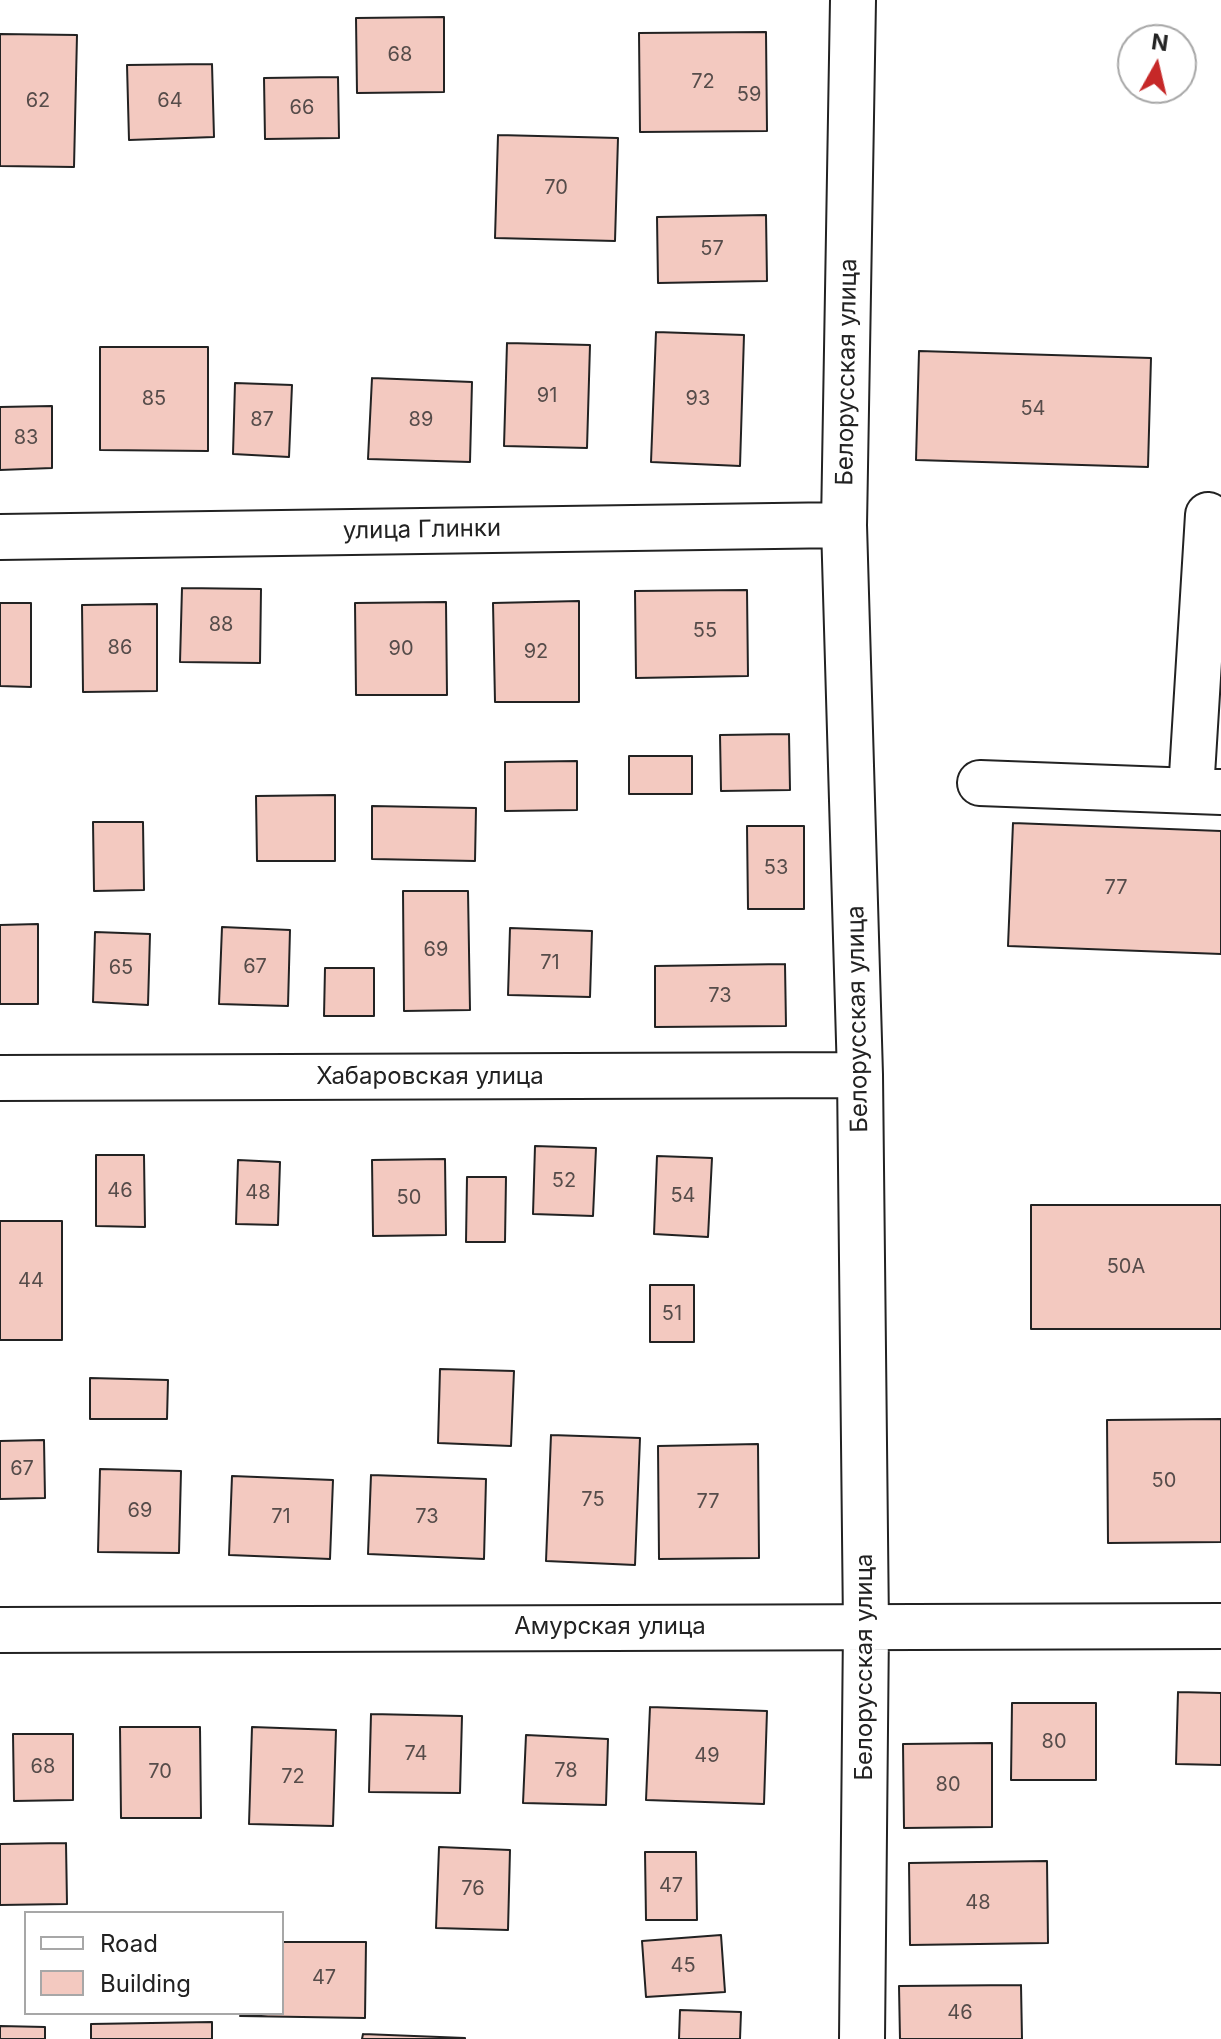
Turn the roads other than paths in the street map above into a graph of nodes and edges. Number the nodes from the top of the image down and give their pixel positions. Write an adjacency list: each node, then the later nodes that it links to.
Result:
1 (853, 0): 3 (street, Белорусская улица)
2 (1208, 515): 6 (street)
3 (844, 525): 4 (street, улица Глинки); 7 (street, Белорусская улица)
4 (0, 537)
5 (980, 783): 6 (street)
6 (1206, 792)
7 (860, 1075): 8 (street, Хабаровская улица); 9 (street, Белорусская улица)
8 (0, 1078)
9 (866, 1626): 10 (street, Амурская улица); 11 (street, Амурская улица); 12 (street, Белорусская улица)
10 (1221, 1626)
11 (0, 1630)
12 (862, 2039)

